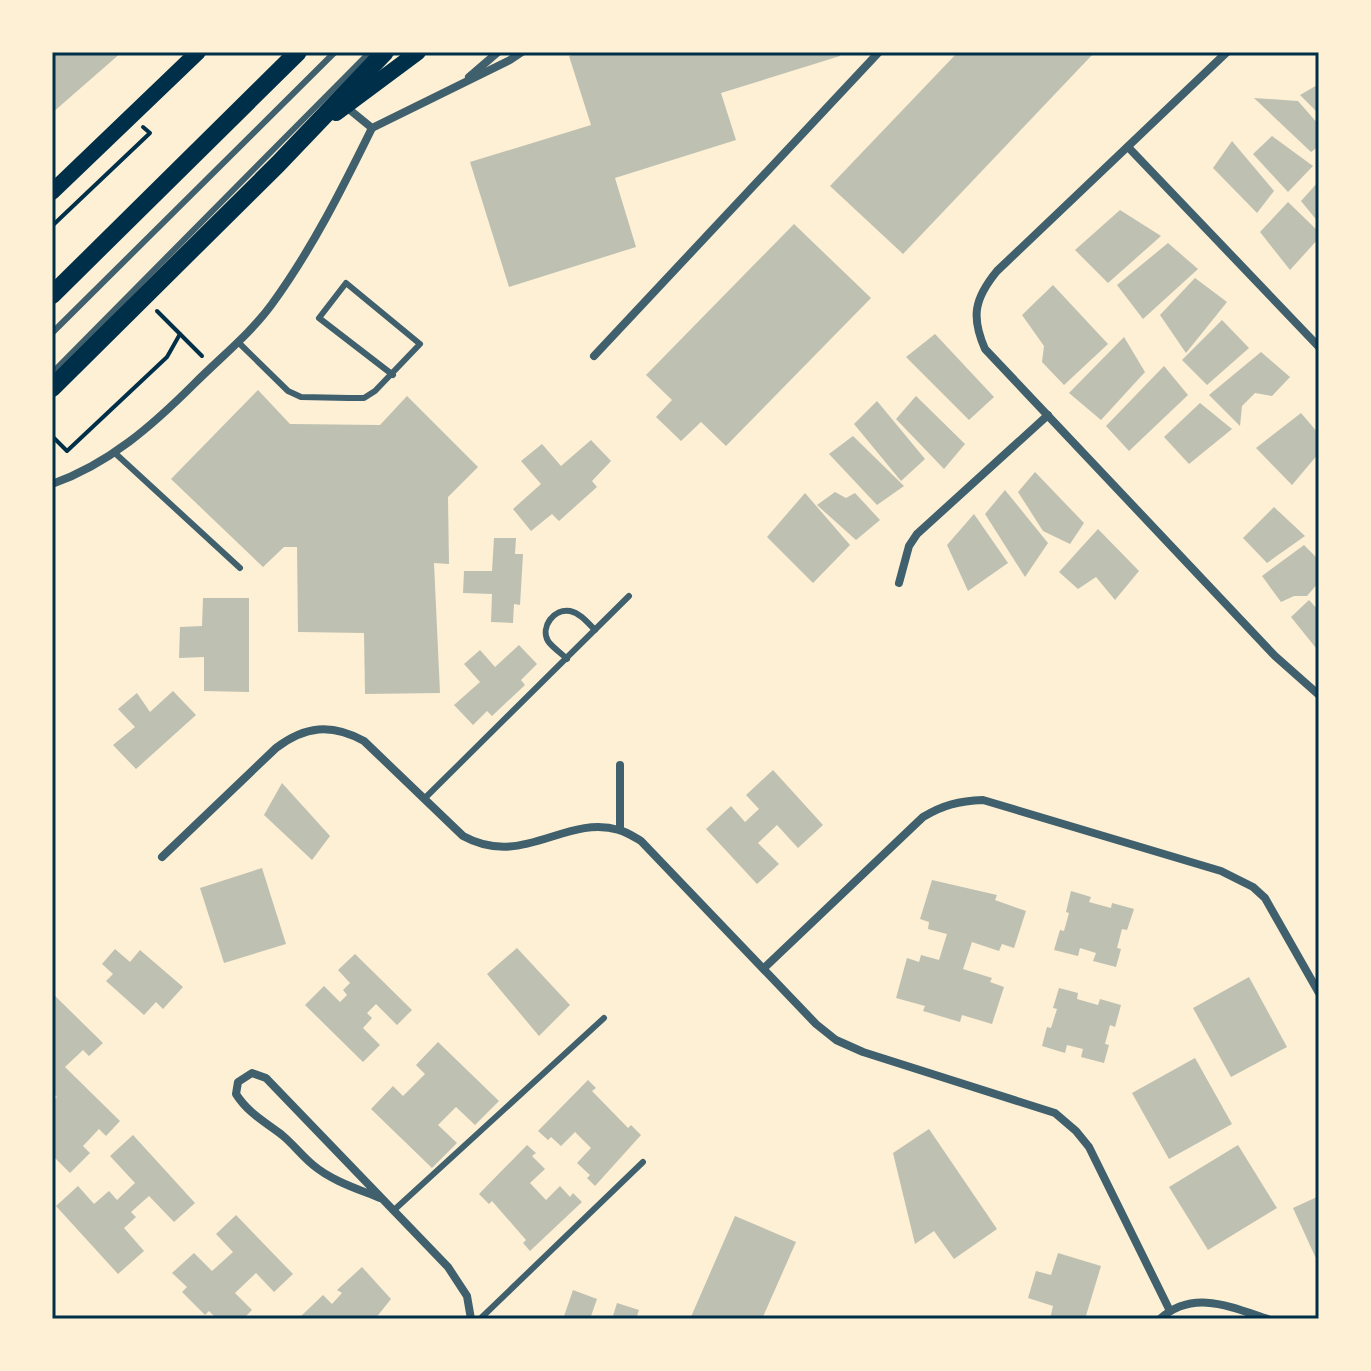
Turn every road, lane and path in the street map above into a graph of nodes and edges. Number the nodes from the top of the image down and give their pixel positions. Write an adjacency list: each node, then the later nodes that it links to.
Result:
1 (198, 52): 17 (main road)
2 (298, 52): 19 (main road)
3 (335, 52): 21 (lane)
4 (370, 52): 27 (lane)
5 (385, 52): 16 (main road)
6 (418, 52): 12 (main road)
7 (498, 52): 11 (street)
8 (522, 52): 11 (street)
9 (879, 52): 25 (street)
10 (1227, 52): 15 (street)
11 (458, 87): 13 (street)
12 (344, 105): 13 (street); 16 (main road)
13 (372, 128): 23 (street)
14 (150, 133): 18 (path)
15 (1128, 147): 24 (street); 30 (street)
16 (278, 164): 20 (main road)
17 (52, 192)
18 (52, 226)
19 (52, 295)
20 (144, 297): 22 (path); 29 (main road)
21 (52, 333)
22 (180, 334): 26 (path); 31 (path)
23 (238, 342): 26 (street); 28 (lane)
24 (1318, 342)
25 (594, 356)
26 (212, 366): 32 (street)
27 (52, 373)
28 (393, 375): 28 (lane)
29 (52, 388)
30 (1048, 415): 35 (street); 39 (street)
31 (52, 436)
32 (116, 454): 33 (street); 34 (lane)
33 (52, 484)
34 (240, 568)
35 (899, 583)
36 (629, 596): 37 (lane)
37 (595, 630): 38 (lane); 38 (lane)
38 (567, 659): 41 (lane)
39 (1319, 695)
40 (620, 765): 42 (street)
41 (424, 799): 42 (street); 43 (street)
42 (620, 830): 44 (street)
43 (162, 857)
44 (764, 968): 45 (street); 50 (street)
45 (1319, 993)
46 (604, 1018): 49 (lane)
47 (643, 1162): 52 (lane)
48 (380, 1198): 48 (street); 49 (street)
49 (393, 1211): 51 (street)
50 (1170, 1311): 53 (street); 54 (street)
51 (471, 1319)
52 (480, 1319)
53 (1160, 1319)
54 (1268, 1319)

